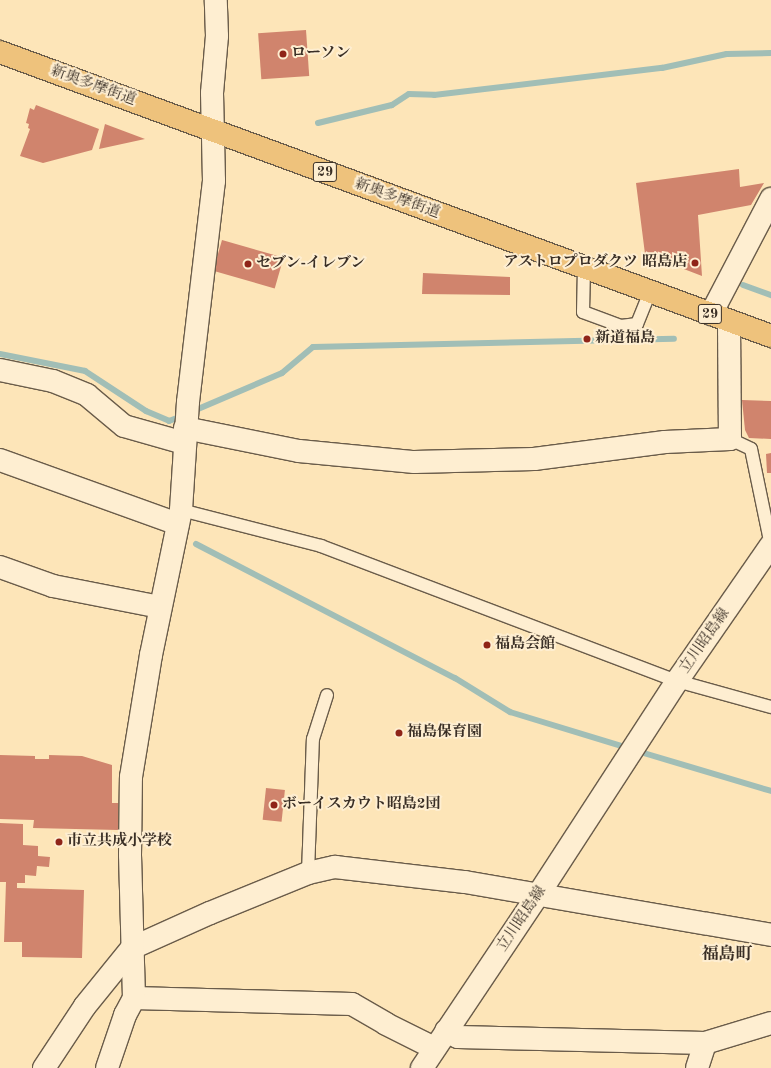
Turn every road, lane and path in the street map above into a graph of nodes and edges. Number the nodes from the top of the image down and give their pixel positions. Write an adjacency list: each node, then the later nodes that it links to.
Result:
1 (216, 0): 3 (street)
2 (0, 52): 3 (main road, 新奥多摩街道 / 29)
3 (212, 131): 5 (main road, 新奥多摩街道 / 29); 10 (street)
4 (771, 199): 7 (street)
5 (584, 268): 6 (main road, 新奥多摩街道 / 29); 6 (lane)
6 (650, 291): 7 (main road, 新奥多摩街道 / 29)
7 (720, 317): 8 (main road, 新奥多摩街道 / 29); 11 (street)
8 (771, 336)
9 (0, 370): 10 (street)
10 (186, 424): 11 (street); 13 (street)
11 (730, 439): 14 (lane)
12 (0, 460): 13 (street)
13 (180, 517): 16 (street); 17 (lane)
14 (771, 546): 17 (street, 立川昭島線)
15 (0, 567): 16 (street)
16 (160, 607): 23 (street)
17 (677, 681): 19 (lane); 21 (street, 立川昭島線)
18 (327, 695): 20 (lane)
19 (771, 707)
20 (308, 873): 21 (street); 23 (street)
21 (538, 895): 22 (street); 26 (street, 立川昭島線)
22 (771, 935)
23 (132, 948): 24 (street); 28 (street)
24 (134, 998): 26 (street); 29 (street)
25 (771, 1023): 27 (street)
26 (440, 1039): 27 (street); 30 (street, 立川昭島線)
27 (705, 1043): 31 (street)
28 (44, 1068)
29 (107, 1068)
30 (422, 1068)
31 (697, 1068)

